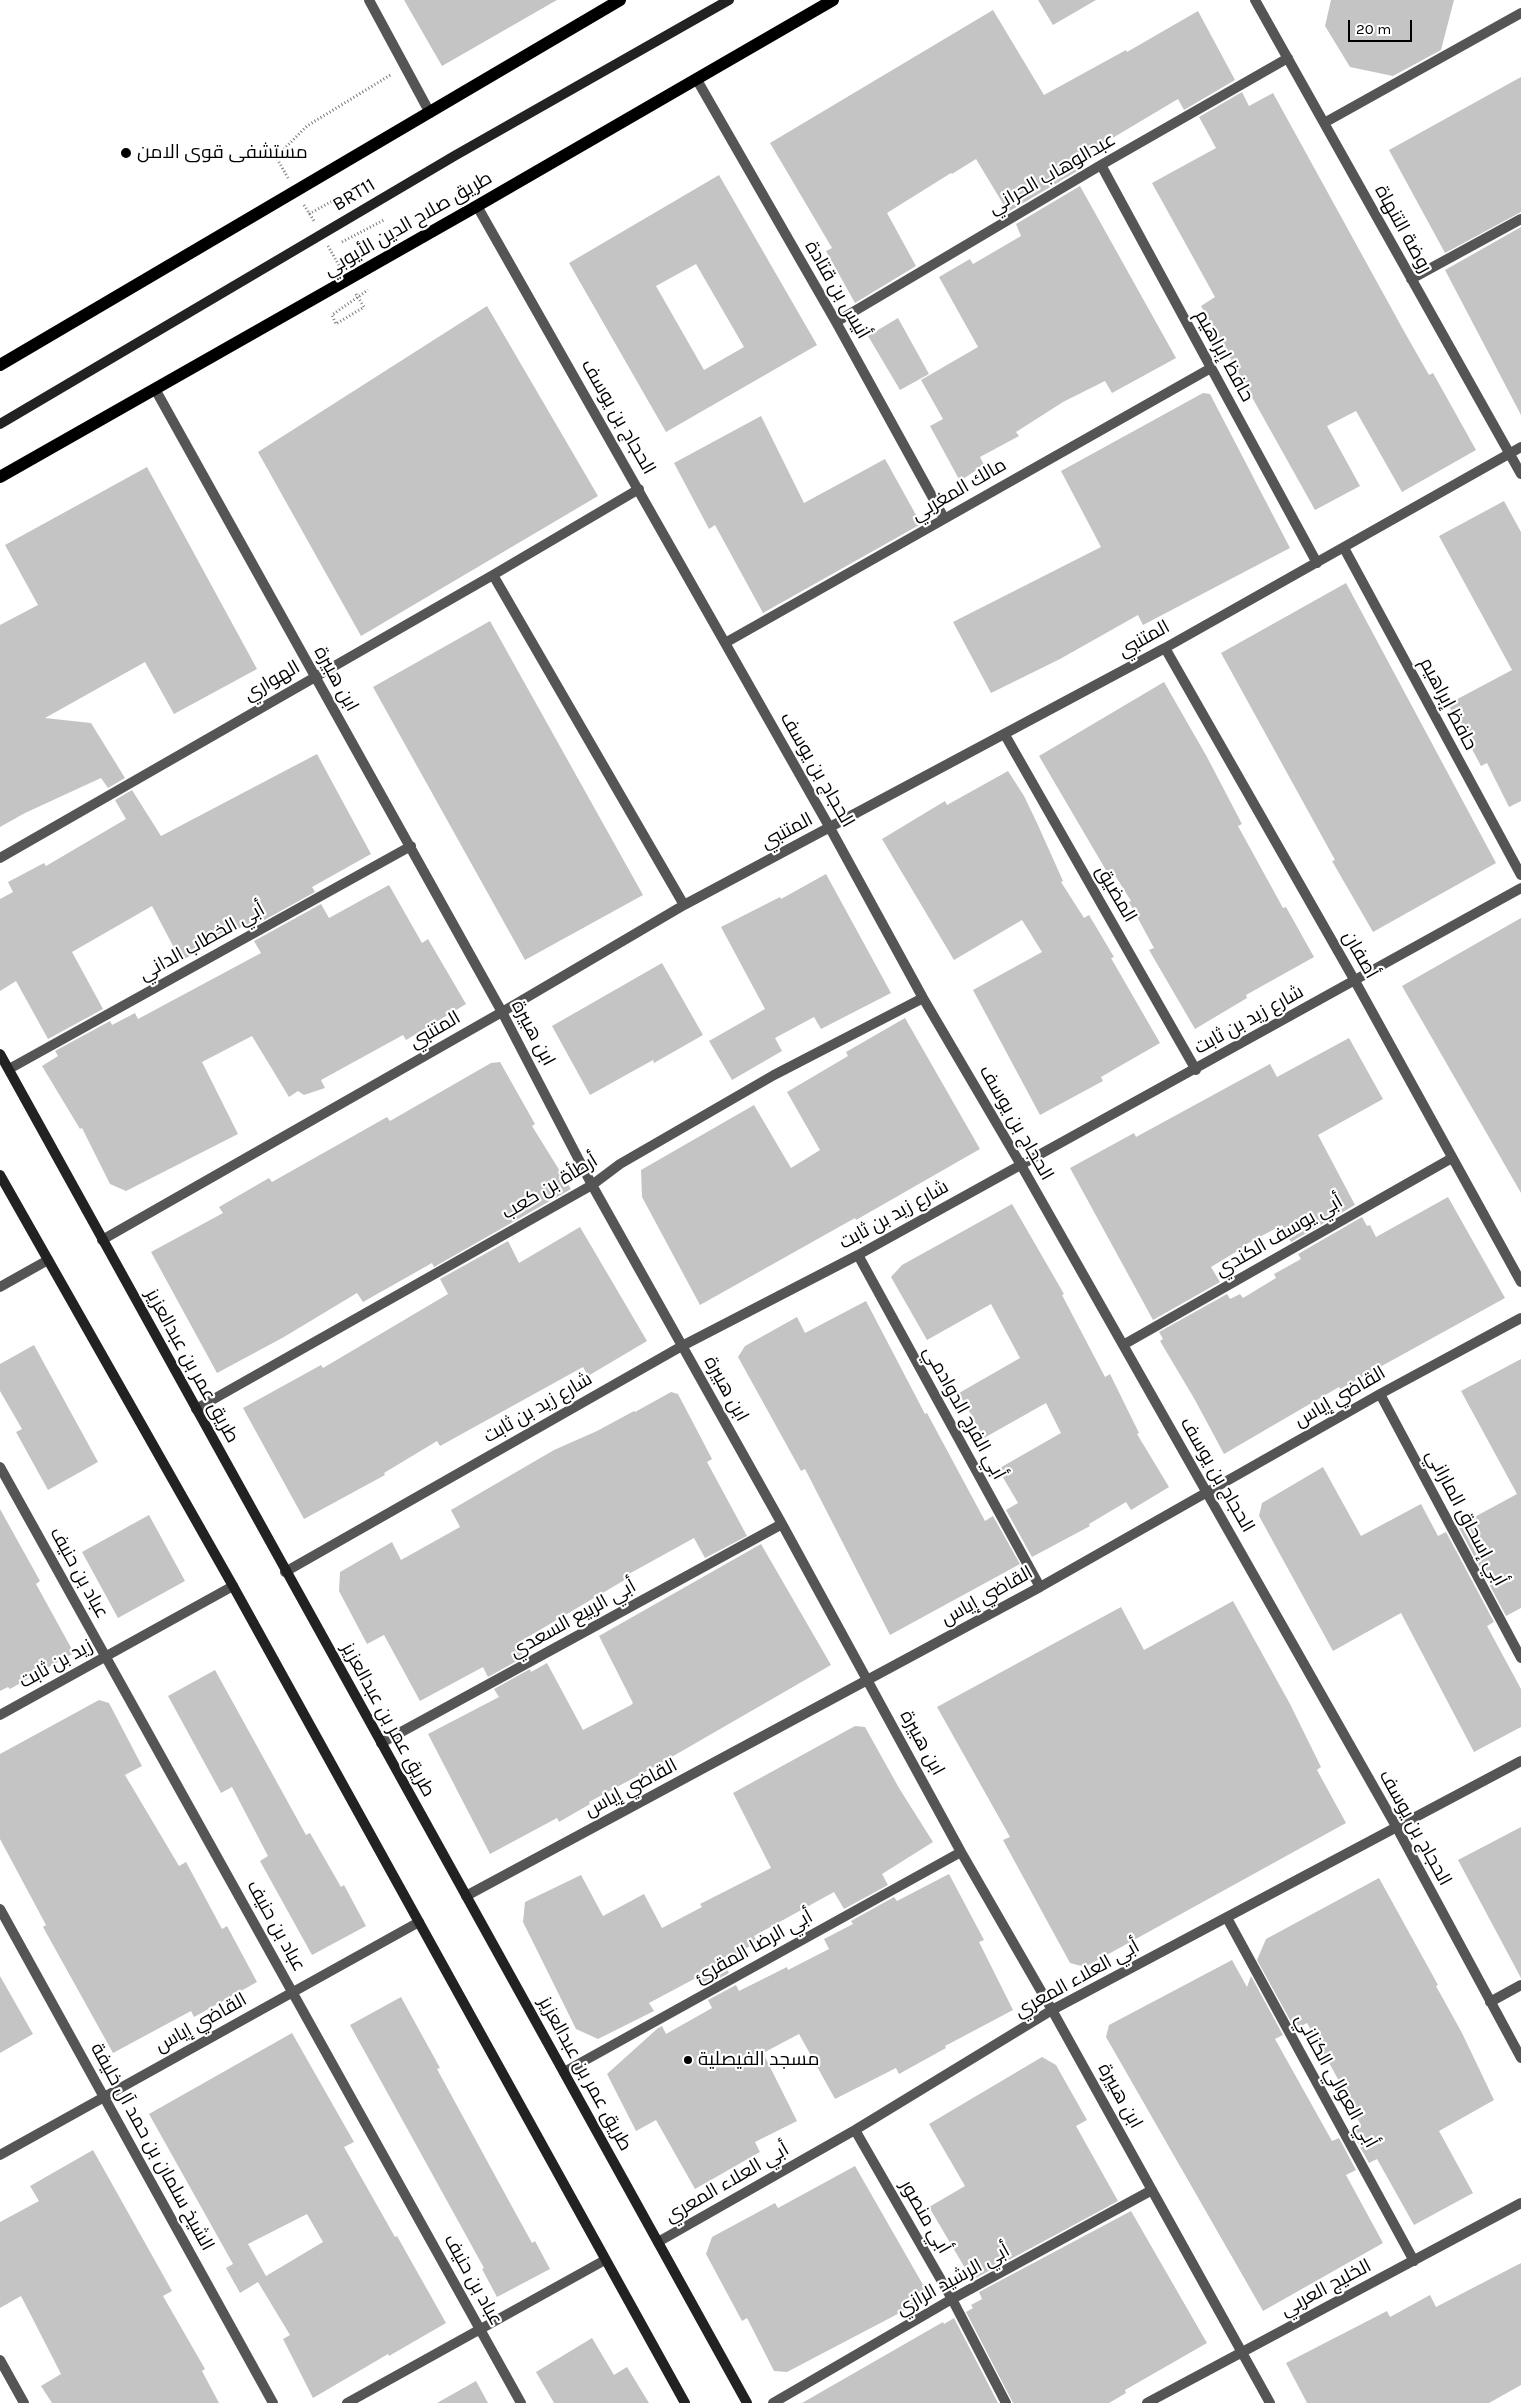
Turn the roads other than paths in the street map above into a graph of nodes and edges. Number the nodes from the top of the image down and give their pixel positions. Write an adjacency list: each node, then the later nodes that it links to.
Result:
1 (369, 0): 9 (street)
2 (620, 0): 9 (main road)
3 (728, 0): 19 (main road, BRT11)
4 (832, 0): 8 (main road, طريق صلاح الدين الأيوبي)
5 (1255, 0): 7 (street, روضة التنهاة)
6 (1521, 13): 10 (street)
7 (1288, 58): 10 (street, روضة التنهاة); 11 (street, عبدالوهاب الحراني)
8 (697, 80): 12 (main road, طريق صلاح الدين الأيوبي); 15 (street, أنيس بن قتادة)
9 (430, 113): 16 (main road)
10 (1324, 123): 14 (street, روضة التنهاة)
11 (1101, 165): 15 (street, عبدالوهاب الحراني); 17 (street, حافظ إبراهيم)
12 (477, 206): 18 (main road, طريق صلاح الدين الأيوبي); 24 (street, الحجاج بن يوسف)
13 (1521, 219): 14 (street)
14 (1411, 278): 21 (street, روضة التنهاة)
15 (836, 322): 25 (street, أنيس بن قتادة)
16 (0, 365)
17 (1211, 368): 25 (street, مالك المغربي); 27 (street, حافظ إبراهيم)
18 (156, 389): 23 (main road, طريق صلاح الدين الأيوبي); 31 (street, ابن هبيرة)
19 (0, 424)
20 (1521, 448): 21 (street, المتنبي)
21 (1510, 454): 22 (street, روضة التنهاة); 26 (street, المتنبي)
22 (1521, 474)
23 (0, 477)
24 (639, 488): 28 (street, الهواري); 29 (street, الحجاج بن يوسف)
25 (944, 518): 29 (street, مالك المغربي)
26 (1344, 548): 27 (street, المتنبي); 36 (street, حافظ إبراهيم)
27 (1317, 563): 30 (street, المتنبي)
28 (493, 575): 31 (street, الهواري); 38 (street)
29 (725, 643): 33 (street, الحجاج بن يوسف)
30 (1165, 648): 32 (street, المتنبي); 39 (street, أصفان)
31 (315, 676): 34 (street, ابن هبيرة); 35 (street, الهواري)
32 (1005, 735): 33 (street, المتنبي); 44 (street, المضيق)
33 (830, 828): 38 (street, المتنبي); 40 (street, الحجاج بن يوسف)
34 (411, 846): 41 (street, ابن هبيرة); 43 (street, أبي الخطاب الداني)
35 (0, 858)
36 (1521, 875)
37 (1521, 888): 39 (street, شارع زيد بن ثابت)
38 (684, 905): 41 (street, المتنبي)
39 (1355, 981): 44 (street, شارع زيد بن ثابت); 45 (street, أصفان)
40 (923, 998): 46 (street, الحجاج بن يوسف); 48 (street, أرطأة بن كعب)
41 (502, 1012): 48 (street, ابن هبيرة); 49 (street, المتنبي)
42 (0, 1054): 43 (main road, طريق عمر بن عبدالعزيز)
43 (9, 1069): 49 (main road, طريق عمر بن عبدالعزيز)
44 (1196, 1070): 46 (street, شارع زيد بن ثابت)
45 (1452, 1158): 52 (street, أصفان); 55 (street, أبي يوسف الكندي)
46 (1020, 1165): 50 (street, شارع زيد بن ثابت); 55 (street, الحجاج بن يوسف)
47 (0, 1175): 51 (main road)
48 (592, 1185): 56 (street, ابن هبيرة); 58 (street, أرطأة بن كعب)
49 (102, 1240): 58 (main road, طريق عمر بن عبدالعزيز)
50 (858, 1256): 56 (street, شارع زيد بن ثابت); 64 (street, أبي الفرج الدوادمي)
51 (48, 1260): 53 (street); 63 (main road)
52 (1521, 1282)
53 (0, 1287)
54 (1521, 1318): 57 (street, القاضي إياس)
55 (1123, 1345): 60 (street, الحجاج بن يوسف)
56 (682, 1346): 61 (street, ابن هبيرة); 62 (street, شارع زيد بن ثابت)
57 (1380, 1394): 60 (street, القاضي إياس); 66 (street, أبي إسحاق الماراني)
58 (196, 1409): 62 (main road, طريق عمر بن عبدالعزيز)
59 (0, 1467): 65 (street, عباد بن حنيف)
60 (1207, 1494): 64 (street, القاضي إياس); 71 (street, الحجاج بن يوسف)
61 (782, 1524): 67 (street, ابن هبيرة); 69 (street, أبي الربيع السعدي)
62 (285, 1572): 69 (main road, طريق عمر بن عبدالعزيز)
63 (233, 1586): 65 (street, زيد بن ثابت); 76 (main road)
64 (1040, 1587): 67 (street, القاضي إياس)
65 (106, 1656): 68 (street, زيد بن ثابت); 78 (street, عباد بن حنيف)
66 (1521, 1658)
67 (868, 1681): 72 (street, ابن هبيرة); 73 (street, القاضي إياس)
68 (0, 1715)
69 (381, 1743): 73 (main road, طريق عمر بن عبدالعزيز)
70 (1521, 1761): 71 (street, أبي العلاء المعري)
71 (1397, 1828): 75 (street, أبي العلاء المعري); 79 (street, الحجاج بن يوسف)
72 (961, 1852): 80 (street, ابن هبيرة); 82 (street, أبي الرضا المقرئ)
73 (466, 1896): 82 (main road, طريق عمر بن عبدالعزيز)
74 (0, 1908): 83 (street, الشيخ سلمان بن حمد آل خليفة)
75 (1227, 1918): 80 (street, أبي العلاء المعري); 90 (street, أبي العوالي الكناني)
76 (419, 1922): 78 (street, القاضي إياس); 89 (main road)
77 (1521, 1984): 79 (street)
78 (293, 1992): 83 (street, القاضي إياس); 92 (street, عباد بن حنيف)
79 (1490, 2002): 81 (street, الحجاج بن يوسف)
80 (1052, 2010): 84 (street, أبي العلاء المعري); 86 (street, ابن هبيرة)
81 (1521, 2058)
82 (564, 2072): 88 (main road, طريق عمر بن عبدالعزيز)
83 (104, 2097): 85 (street, القاضي إياس); 96 (street, الشيخ سلمان بن حمد آل خليفة)
84 (854, 2130): 88 (street, أبي العلاء المعري); 91 (street, أبي منصور)
85 (0, 2155)
86 (1152, 2190): 91 (street, أبي الرشيد الرازي); 93 (street, ابن هبيرة)
87 (1521, 2203): 90 (street, الخليج العربي)
88 (658, 2242): 100 (main road, طريق عمر بن عبدالعزيز)
89 (605, 2260): 92 (street); 99 (main road)
90 (1414, 2261): 93 (street, الخليج العربي)
91 (952, 2299): 101 (street, أبي الرشيد الرازي); 102 (street, أبي منصور)
92 (480, 2329): 97 (street); 98 (street, عباد بن حنيف)
93 (1242, 2352): 103 (street, الخليج العربي); 104 (street, ابن هبيرة)
94 (0, 2360): 95 (street)
95 (24, 2403)
96 (273, 2403)
97 (347, 2403)
98 (521, 2403)
99 (685, 2403)
100 (746, 2403)
101 (773, 2403)
102 (1006, 2403)
103 (1147, 2403)
104 (1270, 2403)

